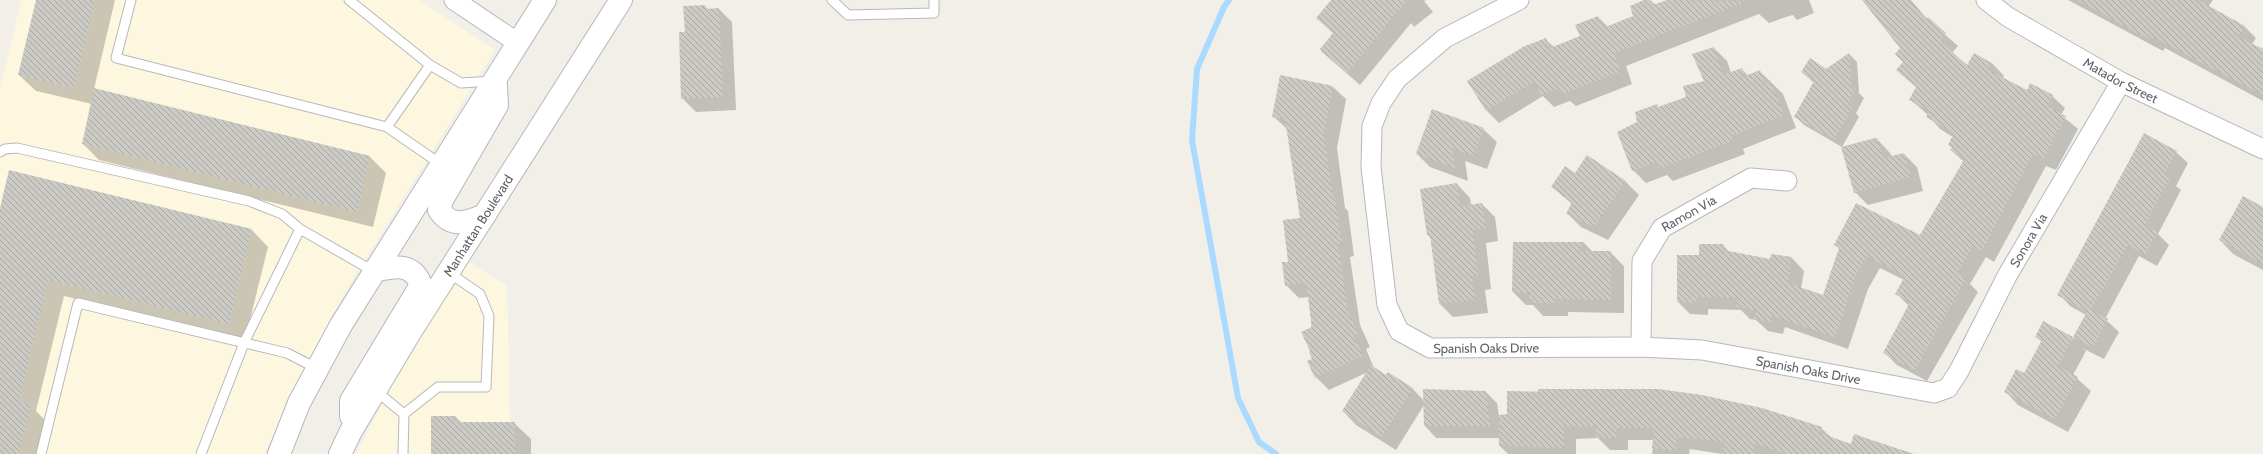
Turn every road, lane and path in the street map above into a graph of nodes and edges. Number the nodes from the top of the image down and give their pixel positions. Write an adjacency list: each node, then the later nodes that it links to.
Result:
1 (131, 0): 14 (lane)
2 (350, 0): 11 (lane)
3 (454, 0): 10 (street)
4 (545, 0): 10 (street)
5 (832, 0): 6 (lane)
6 (934, 0)
7 (1519, 0): 24 (street, Spanish Oaks Drive)
8 (1986, 0): 13 (street, Matador Street)
9 (620, 1): 19 (street, Manhattan Boulevard)
10 (518, 43): 12 (street)
11 (430, 65): 12 (lane); 14 (lane)
12 (495, 80): 17 (street); 19 (street)
13 (2121, 82): 15 (street, Matador Street); 27 (street, Sonora Via)
14 (387, 127): 17 (lane)
15 (2263, 149)
16 (0, 152): 20 (lane)
17 (442, 165): 21 (street)
18 (1787, 181): 24 (street, Ramon Via)
19 (485, 215): 22 (street, Manhattan Boulevard)
20 (300, 230): 21 (lane); 23 (lane)
21 (373, 271): 25 (street); 29 (street)
22 (448, 272): 26 (street, Manhattan Boulevard); 28 (lane)
23 (244, 342): 25 (lane); 30 (lane); 31 (lane)
24 (1640, 347): 27 (street, Spanish Oaks Drive)
25 (318, 369): 32 (street)
26 (375, 390): 28 (lane); 29 (street, Manhattan Boulevard)
27 (1934, 393)
28 (404, 414): 34 (lane)
29 (351, 431): 33 (street, Manhattan Boulevard)
30 (41, 454)
31 (201, 454)
32 (279, 454)
33 (340, 454)
34 (403, 454)

